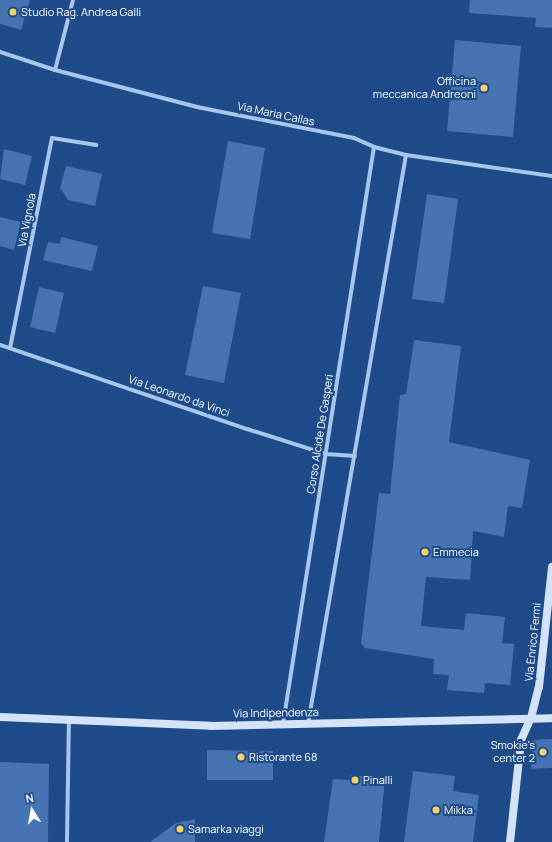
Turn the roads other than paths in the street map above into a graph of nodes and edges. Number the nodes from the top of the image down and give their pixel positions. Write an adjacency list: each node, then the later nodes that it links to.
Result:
1 (73, 0): 3 (street)
2 (0, 52): 3 (street, Via Maria Callas)
3 (56, 70): 5 (street, Via Maria Callas)
4 (96, 145): 9 (street, Via Vignola)
5 (374, 147): 6 (street, Via Maria Callas); 10 (street, Corso Alcide De Gasperi)
6 (406, 155): 7 (street, Via Maria Callas); 11 (street)
7 (552, 176)
8 (0, 345): 9 (street, Via Leonardo da Vinci)
9 (10, 348): 10 (street, Via Leonardo da Vinci)
10 (326, 454): 11 (street, Via Leonardo da Vinci); 17 (street, Corso Alcide De Gasperi)
11 (354, 456): 18 (street)
12 (552, 567): 14 (street, Via Enrico Fermi)
13 (0, 717): 16 (street, Via Indipendenza)
14 (532, 718): 15 (street, Via Indipendenza); 18 (street, Via Indipendenza); 20 (street, Via Enrico Fermi)
15 (552, 718)
16 (70, 721): 17 (street, Via Indipendenza); 19 (street)
17 (283, 724): 18 (street, Via Indipendenza)
18 (308, 724)
19 (66, 842)
20 (510, 842)

